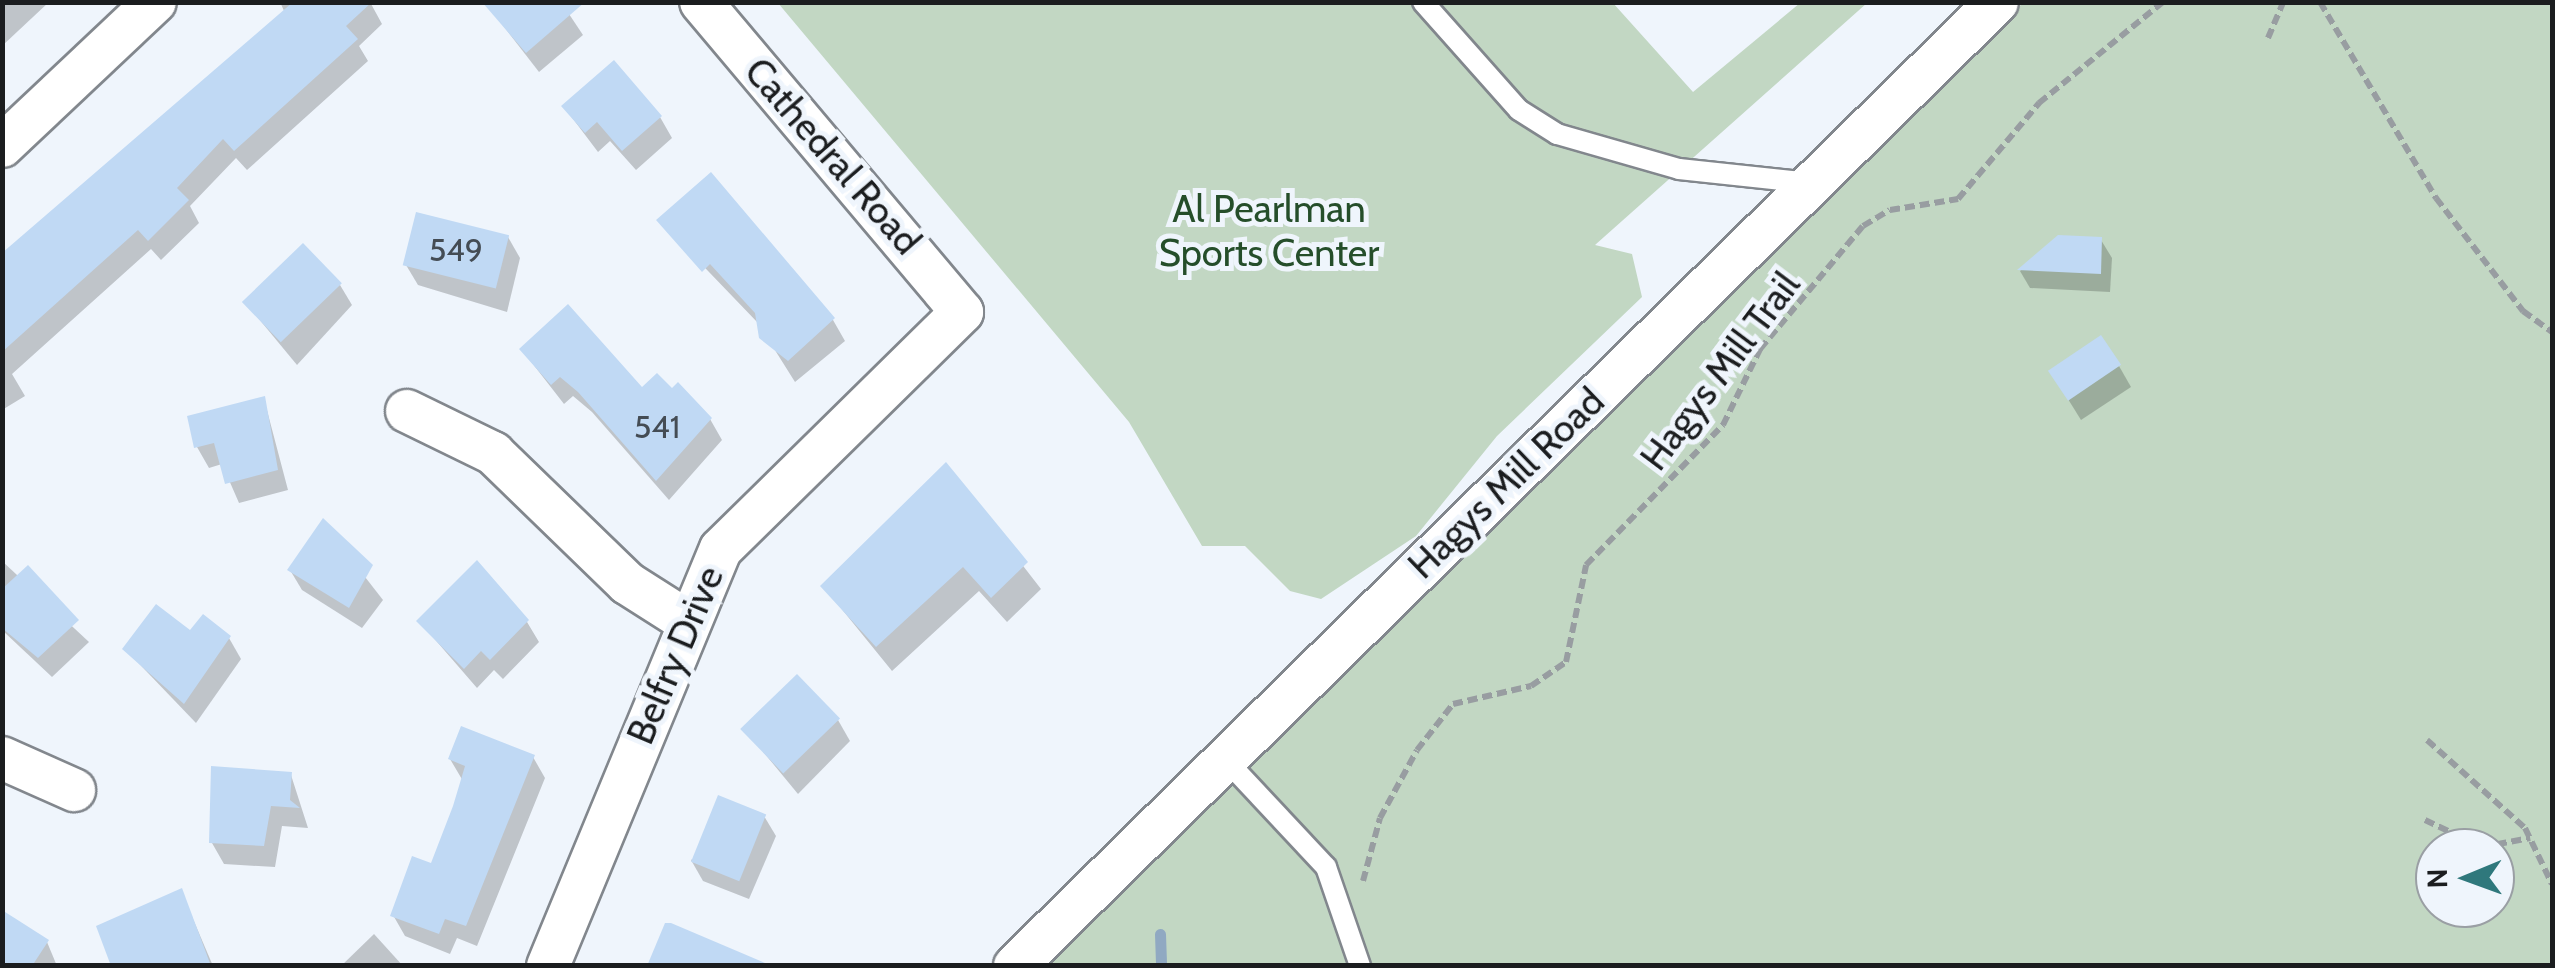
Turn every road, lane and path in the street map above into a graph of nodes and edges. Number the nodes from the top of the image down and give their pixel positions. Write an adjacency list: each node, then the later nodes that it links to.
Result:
1 (155, 2): 9 (street)
2 (701, 2): 11 (street, Cathedral Road)
3 (1423, 2): 10 (lane)
4 (1997, 2): 10 (street, Hagys Mill Road)
5 (2163, 2): 22 (path, Hagys Mill Trail)
6 (2283, 2): 8 (path)
7 (2320, 2): 12 (path)
8 (2268, 38)
9 (2, 146)
10 (1812, 183): 17 (street, Hagys Mill Road)
11 (962, 312): 14 (street, Belfry Drive)
12 (2552, 332)
13 (407, 411): 14 (street)
14 (685, 620): 23 (street, Belfry Drive)
15 (2427, 740): 20 (path)
16 (2, 758): 18 (street)
17 (1224, 758): 22 (lane); 24 (street, Hagys Mill Road)
18 (74, 790)
19 (2424, 820): 20 (path)
20 (2530, 838): 21 (path)
21 (2552, 884)
22 (1351, 926): 25 (lane)
23 (548, 966)
24 (1015, 966)
25 (1360, 966)

